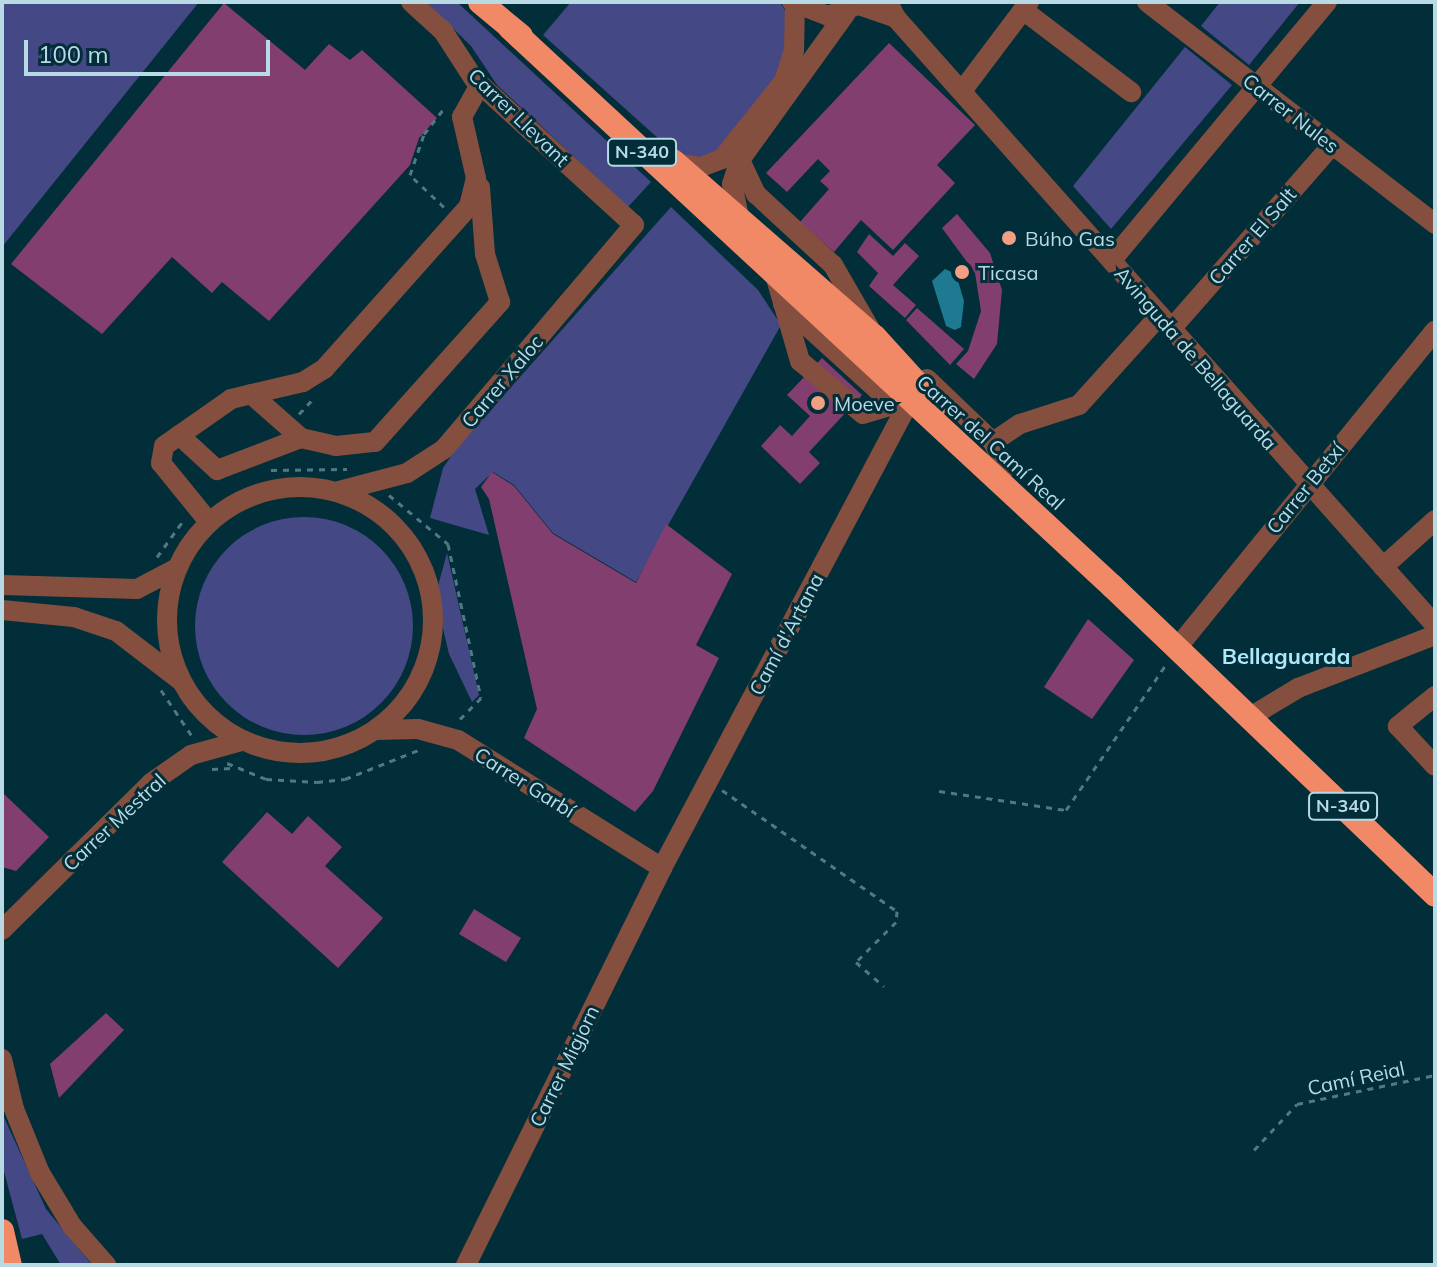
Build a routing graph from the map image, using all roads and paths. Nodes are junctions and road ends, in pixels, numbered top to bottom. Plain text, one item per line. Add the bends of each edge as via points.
1 (411, 2) edge
2 (480, 2) edge
3 (1147, 2) edge
4 (1327, 2) edge
5 (793, 4) edge
6 (1026, 6) edge
7 (858, 7) edge
8 (892, 10) edge
9 (510, 28) junction
10 (480, 85) junction
11 (1257, 86) junction
12 (962, 91) junction
13 (1131, 92) dead end
14 (1332, 145) junction
15 (740, 160) junction
16 (675, 163) junction
17 (475, 172) junction
18 (738, 212) junction
19 (1435, 224) edge
20 (634, 225) joint
21 (1112, 260) junction
22 (775, 275) junction
23 (783, 304) junction
24 (1166, 321) junction
25 (1435, 330) edge
26 (875, 337) junction
27 (901, 367) junction
28 (251, 394) junction
29 (902, 403) junction
30 (179, 435) junction
31 (301, 438) junction
32 (993, 442) junction
33 (1005, 468) junction
34 (262, 472) dead end
35 (370, 483) junction
36 (1306, 486) junction
37 (339, 491) junction
38 (203, 514) junction
39 (1435, 520) edge
40 (151, 563) dead end
41 (1383, 567) junction
42 (177, 568) junction
43 (2, 585) edge
44 (1112, 586) junction
45 (2, 610) edge
46 (1435, 625) edge
47 (1435, 635) edge
48 (1177, 648) junction
49 (180, 680) junction
50 (159, 685) dead end
51 (1435, 696) edge
52 (1250, 717) junction
53 (376, 730) junction
54 (445, 737) junction
55 (242, 741) junction
56 (209, 750) junction
57 (1435, 766) edge
58 (708, 780) junction
59 (939, 791) dead end
60 (662, 868) junction
61 (1435, 895) edge
62 (2, 930) edge
63 (884, 986) dead end
64 (2, 1059) edge
65 (1435, 1075) edge
66 (1254, 1150) dead end
67 (2, 1231) edge
68 (10, 1265) edge
69 (106, 1265) edge
70 (466, 1265) edge

1 - 10 street, Carrer Llevant via 443,31
2 - 9 highway, N-340
3 - 11 street, Carrer Nules
4 - 11 street
5 - 7 street, Avinguda de Bellaguarda via 828,16
5 - 16 street via 794,51 784,81 722,159 701,167
6 - 12 street
6 - 13 street
7 - 8 street, Avinguda de Bellaguarda
7 - 15 street
8 - 12 street, Avinguda de Bellaguarda
9 - 16 highway via 580,76
9 - 22 highway, Carrer del Camí Real / N-340
10 - 17 street via 462,117
10 - 20 street, Carrer Llevant
11 - 14 street, Carrer Nules
11 - 21 street
12 - 21 street, Avinguda de Bellaguarda
14 - 19 street, Carrer Nules
14 - 24 street, Carrer El Salt
15 - 18 street via 732,184
15 - 26 street via 756,194 833,265
16 - 18 highway
17 - 28 street via 469,206 324,369 303,382
17 - 31 street via 485,254 500,302 375,442 336,446
18 - 26 highway
20 - 35 street, Carrer Xaloc via 444,449 407,473
21 - 24 street, Avinguda de Bellaguarda
22 - 23 street
22 - 29 highway, Carrer del Camí Real / N-340
23 - 29 street
23 - 29 street via 800,361 863,414
24 - 32 street, Carrer El Salt via 1079,405 1020,424
24 - 36 street, Avinguda de Bellaguarda
25 - 36 street, Carrer Betxí
26 - 27 highway
27 - 32 street via 923,376
27 - 33 highway
28 - 30 street via 231,399
28 - 31 street
29 - 44 highway, Carrer del Camí Real / N-340
29 - 58 street, Camí d'Artana
30 - 31 street via 217,470
30 - 38 street via 164,446 161,463
32 - 33 street
33 - 44 highway via 1087,548
34 - 35 path via 349,469
35 - 37 street, Carrer Xaloc
35 - 54 path via 448,544 481,698
36 - 41 street, Avinguda de Bellaguarda
36 - 48 street, Carrer Betxí
37 - 38 street via 293,486
37 - 53 street via 377,510 408,540 427,578 434,620 427,662 407,700
38 - 40 path
38 - 42 street
39 - 41 street
41 - 46 street, Avinguda de Bellaguarda
42 - 43 street via 137,589
42 - 49 street via 167,605 169,643
44 - 48 highway, Carrer del Camí Real / N-340
45 - 49 street via 74,617 116,631
47 - 52 street via 1298,688
48 - 52 highway, Carrer del Camí Real / N-340
48 - 59 path via 1066,810
49 - 55 street via 206,716
50 - 56 path via 178,721
51 - 57 street via 1398,726
52 - 61 highway, Carrer del Camí Real / N-340
53 - 54 street, Carrer Garbí via 418,729
53 - 55 street via 311,754
54 - 56 path via 345,779 317,782 266,779
54 - 60 street, Carrer Garbí
55 - 56 street, Carrer Mestral
56 - 62 street, Carrer Mestral via 151,783
58 - 60 street, Camí d'Artana
58 - 63 path via 897,911 896,922 856,962
60 - 70 street, Carrer Migjorn
64 - 69 street via 40,1173 72,1226
65 - 66 path, Camí Reial via 1297,1104
67 - 68 highway

